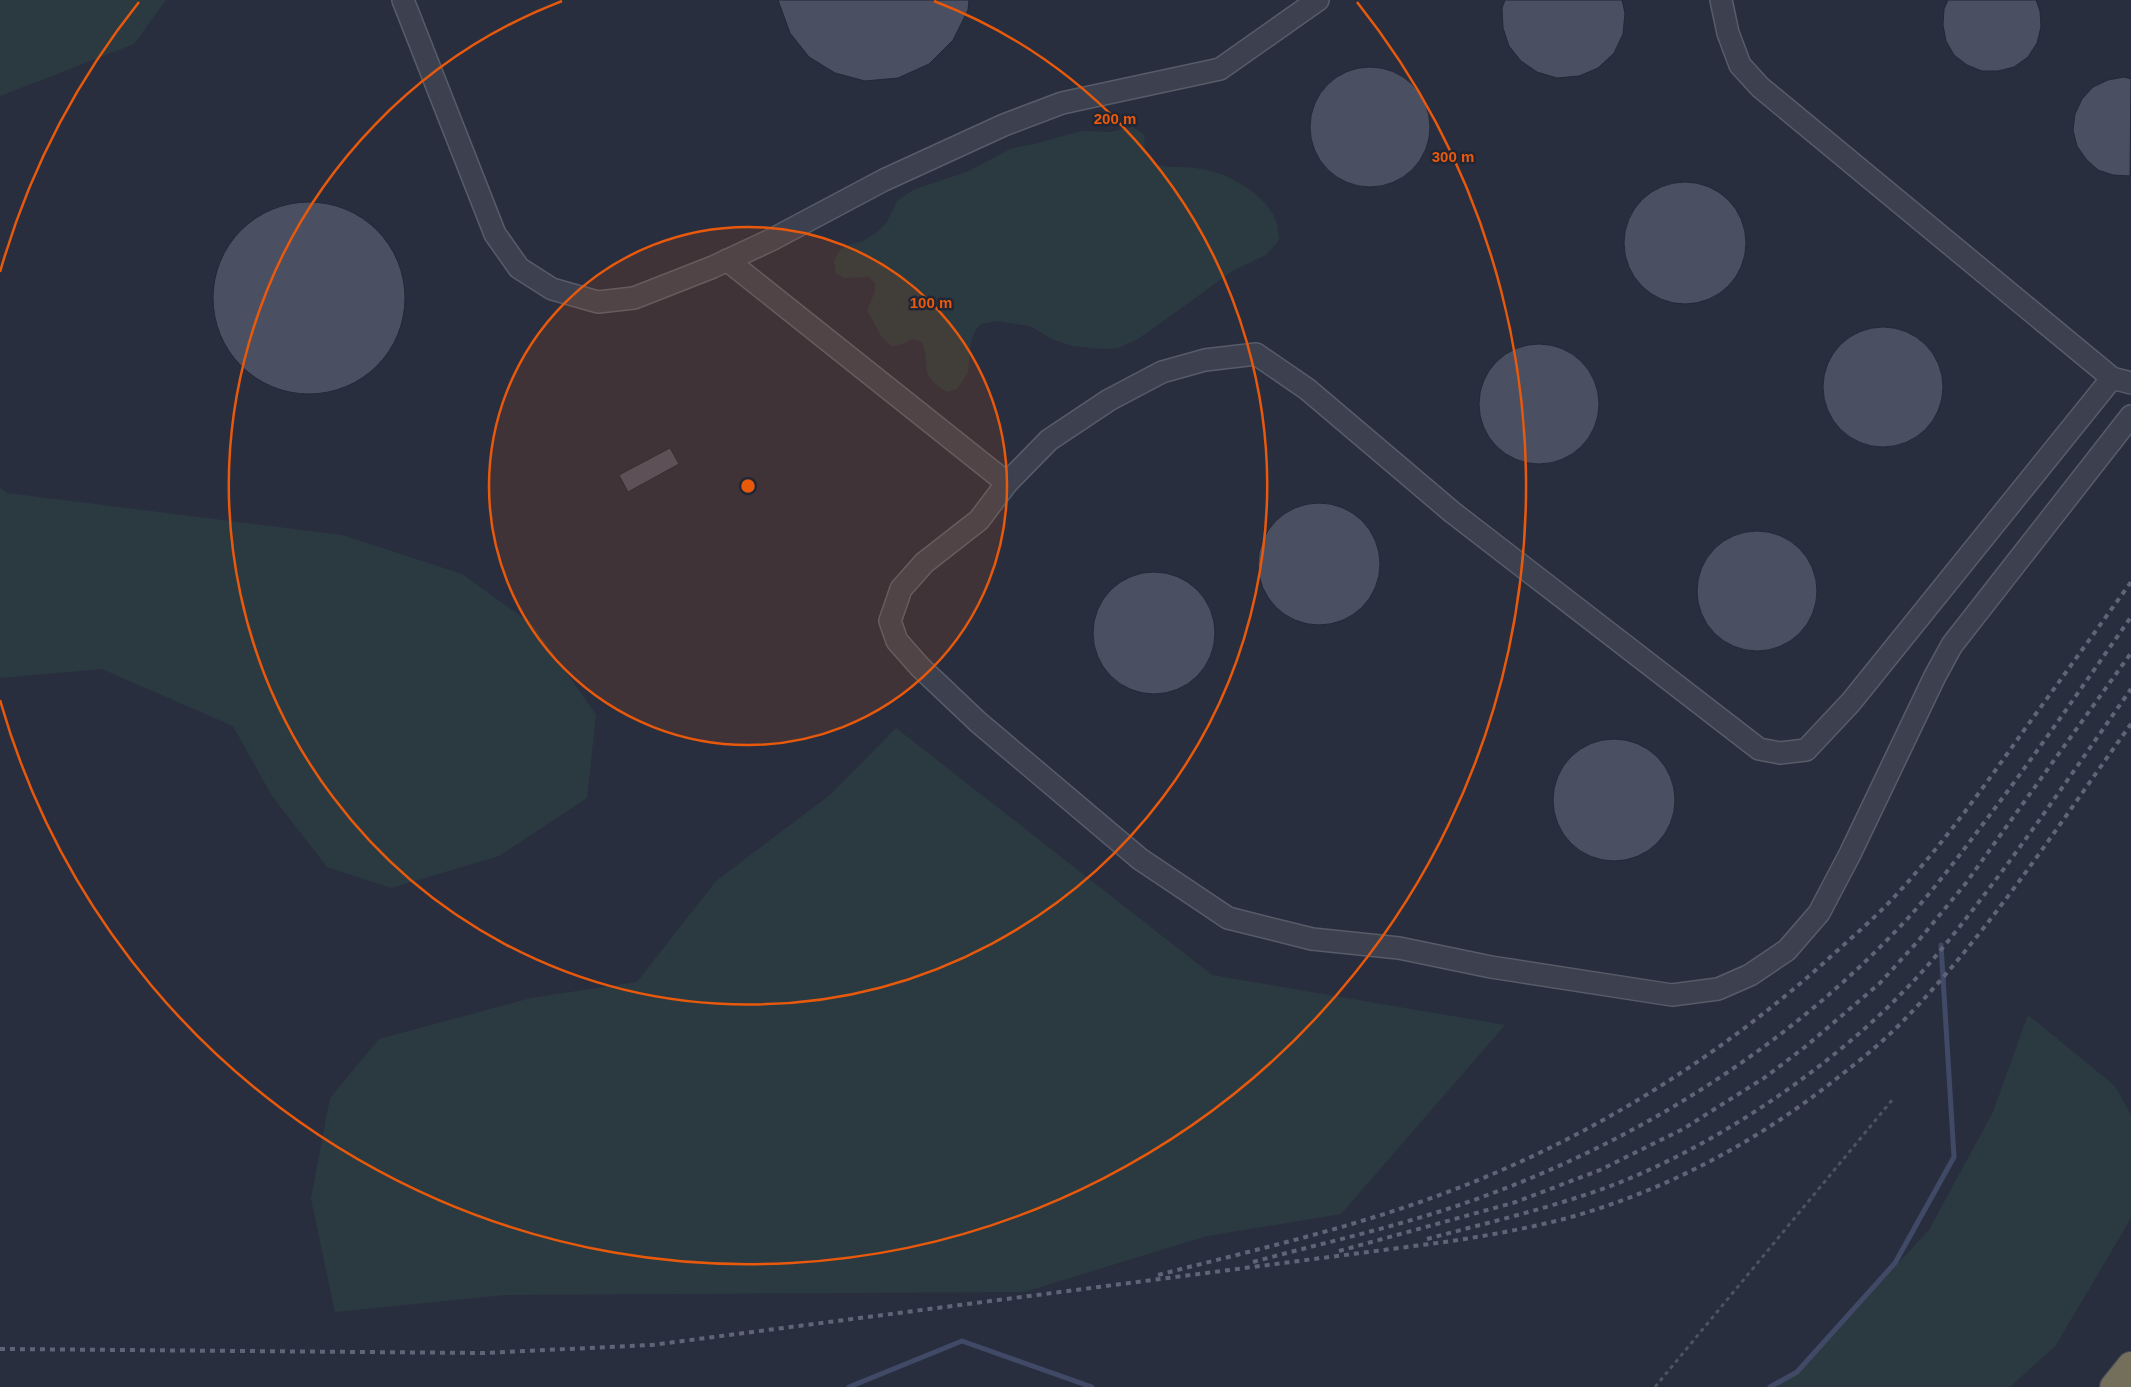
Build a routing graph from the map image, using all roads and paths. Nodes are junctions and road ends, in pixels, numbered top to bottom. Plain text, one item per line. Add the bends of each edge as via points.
1 (403, 0) edge
2 (1318, 0) edge
3 (1721, 0) edge
4 (727, 260) junction
5 (2122, 380) edge
6 (2131, 416) edge
7 (1007, 483) junction
8 (1893, 1099) dead end
9 (2131, 1366) edge
10 (1655, 1387) edge
11 (2114, 1387) edge

1 - 4 lane via 495,234 519,268 552,289 598,302 634,298
2 - 4 lane via 1220,69 1062,102 884,180
3 - 5 lane via 1728,33 1740,65 1760,88
4 - 7 lane
5 - 7 lane via 1851,702 1806,750 1780,753 1759,748 1452,512 1307,389 1256,354 1205,360 1162,372 1109,400 1049,440
6 - 7 lane via 1952,645 1819,913 1787,950 1750,975 1718,989 1672,996 1491,967 1399,948 1312,939 1228,918 1140,859 978,722 897,641 890,621 901,589 924,563 979,520
8 - 10 path
9 - 11 highway

